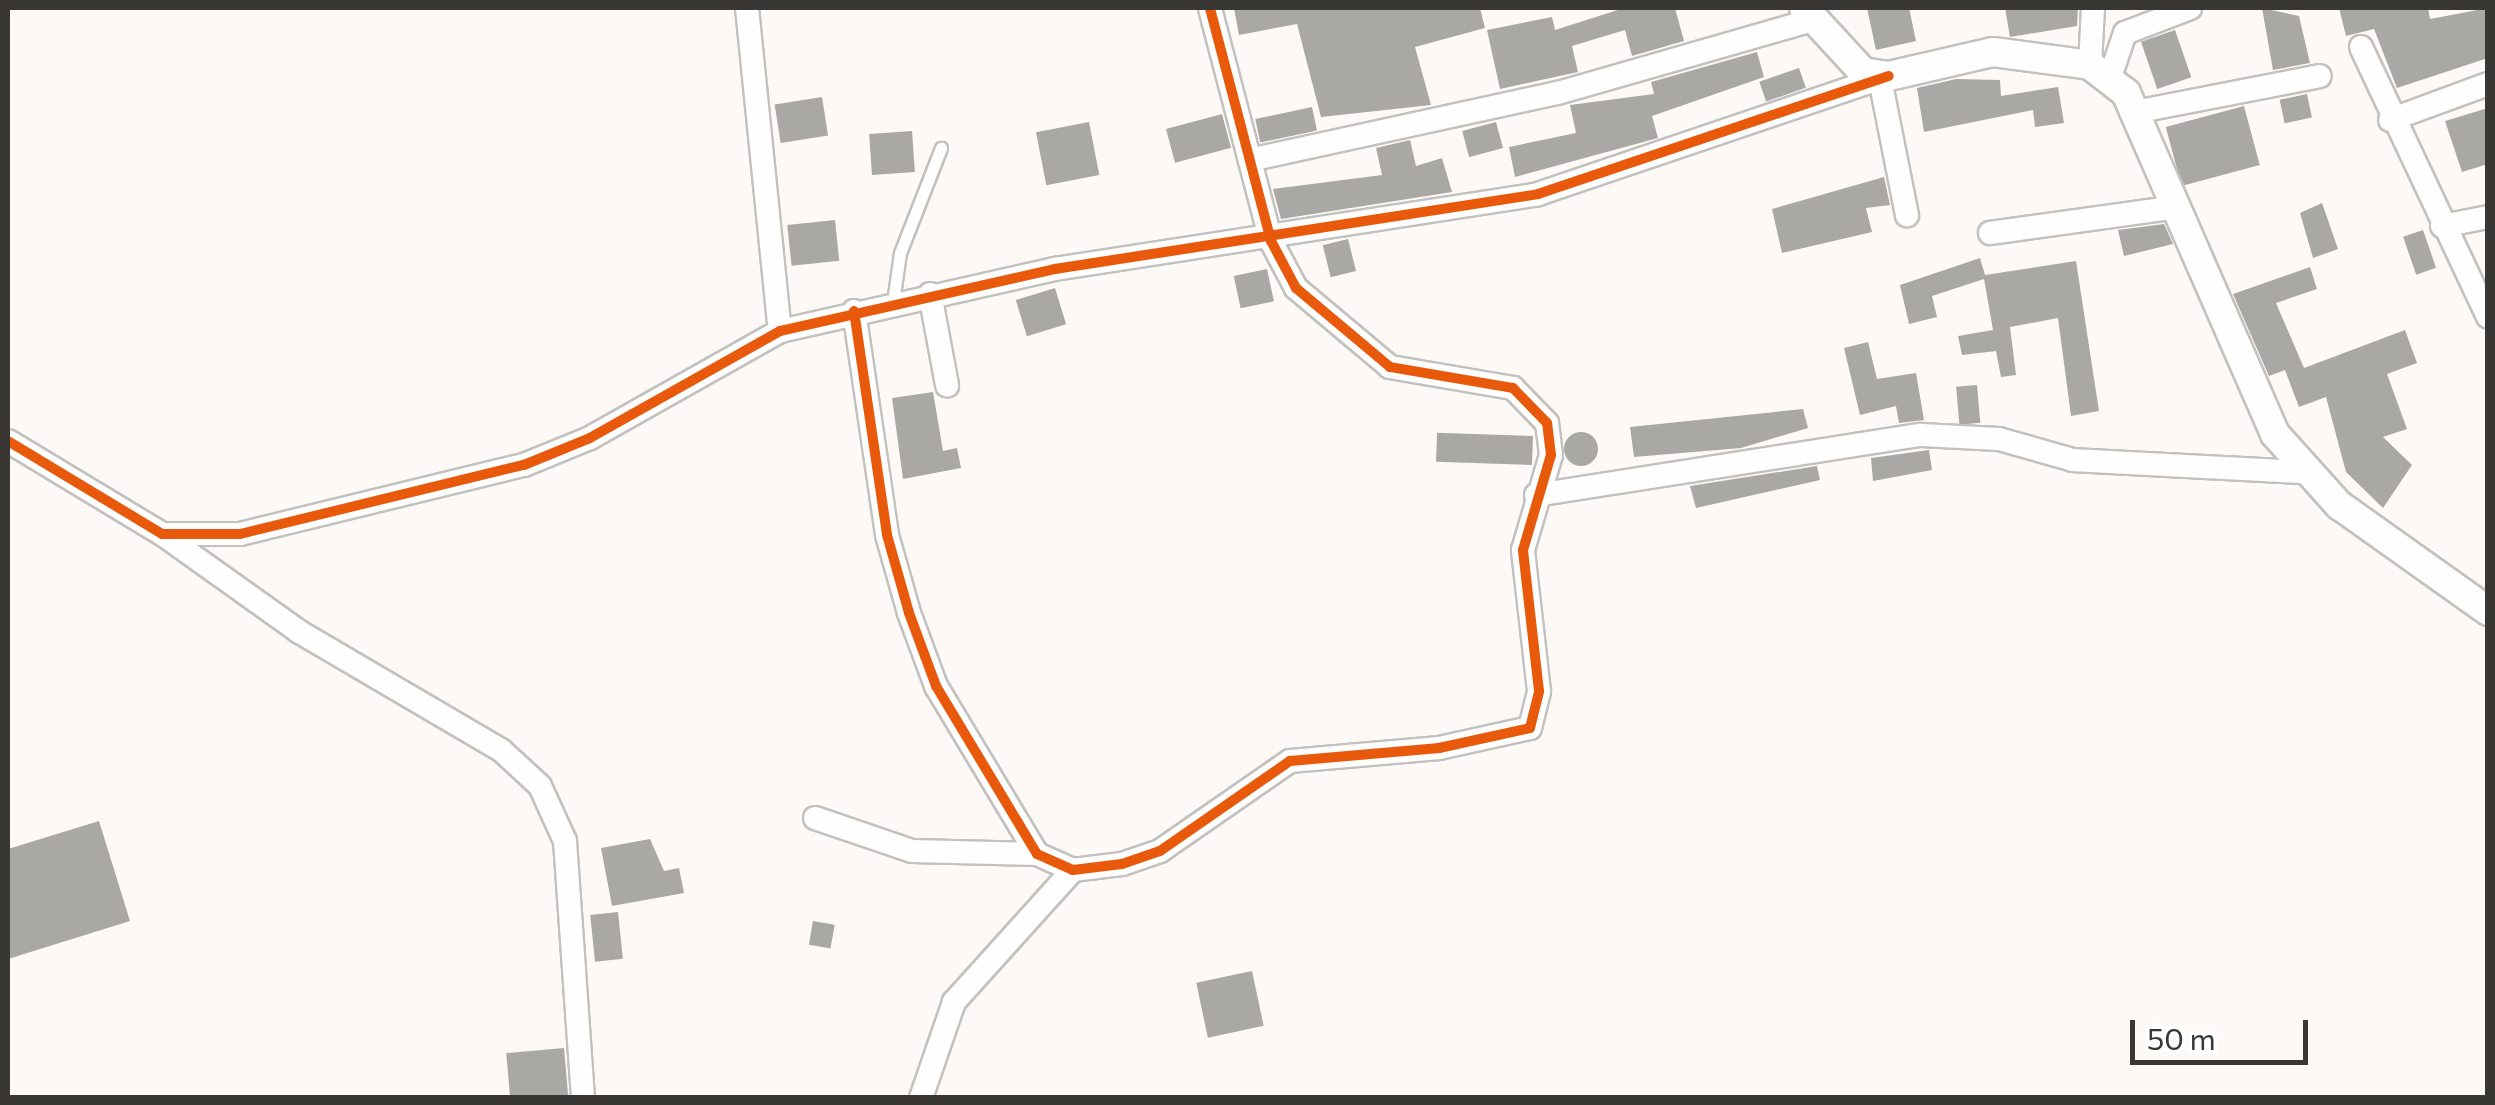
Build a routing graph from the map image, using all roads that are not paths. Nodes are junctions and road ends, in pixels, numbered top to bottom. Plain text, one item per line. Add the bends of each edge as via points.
1 (747, 8) edge
2 (1210, 8) edge
3 (2093, 8) edge
4 (2190, 8) edge
5 (1808, 14) edge
6 (2361, 47) dead end
7 (2100, 72) junction
8 (2320, 76) dead end
9 (1884, 77) junction
10 (2488, 84) edge
11 (2140, 111) junction
12 (2390, 120) junction
13 (941, 148) dead end
14 (1250, 160) junction
15 (2176, 206) junction
16 (1907, 215) dead end
17 (2488, 218) edge
18 (2442, 226) junction
19 (1990, 233) dead end
20 (1270, 241) junction
21 (930, 294) junction
22 (892, 302) junction
23 (854, 311) junction
24 (2488, 317) edge
25 (780, 331) junction
26 (947, 385) dead end
27 (8, 441) edge
28 (2304, 472) junction
29 (1536, 494) junction
30 (162, 534) junction
31 (2488, 611) edge
32 (815, 818) dead end
33 (1037, 854) junction
34 (1073, 870) junction
35 (583, 1098) edge
36 (921, 1098) edge

1 - 25 street
2 - 14 street
3 - 7 street
4 - 7 street via 2125,33
5 - 9 street via 1844,59
5 - 14 street via 1558,93
6 - 12 street
7 - 9 street via 1993,52
7 - 11 street
8 - 11 street
9 - 16 street
9 - 20 street via 1614,175
10 - 12 street
11 - 15 street
12 - 18 street
13 - 22 lane via 900,254
14 - 20 street
15 - 19 street
15 - 28 street via 2244,378
17 - 18 street
18 - 24 street
20 - 21 street
20 - 29 street via 1296,288 1390,367 1513,388 1536,402 1551,455
21 - 22 street
21 - 26 street
22 - 23 street
23 - 25 street
23 - 33 street via 888,535 909,613 936,686
25 - 30 street via 590,438 524,465 240,534
27 - 30 street
28 - 29 street via 2074,460 1999,439 1922,435
28 - 31 street
29 - 34 street via 1523,550 1539,691 1530,728 1454,746 1290,760 1160,851
30 - 35 street via 298,631 501,750 540,786 564,841
32 - 33 street via 912,851
33 - 34 street
34 - 36 street via 954,1002

